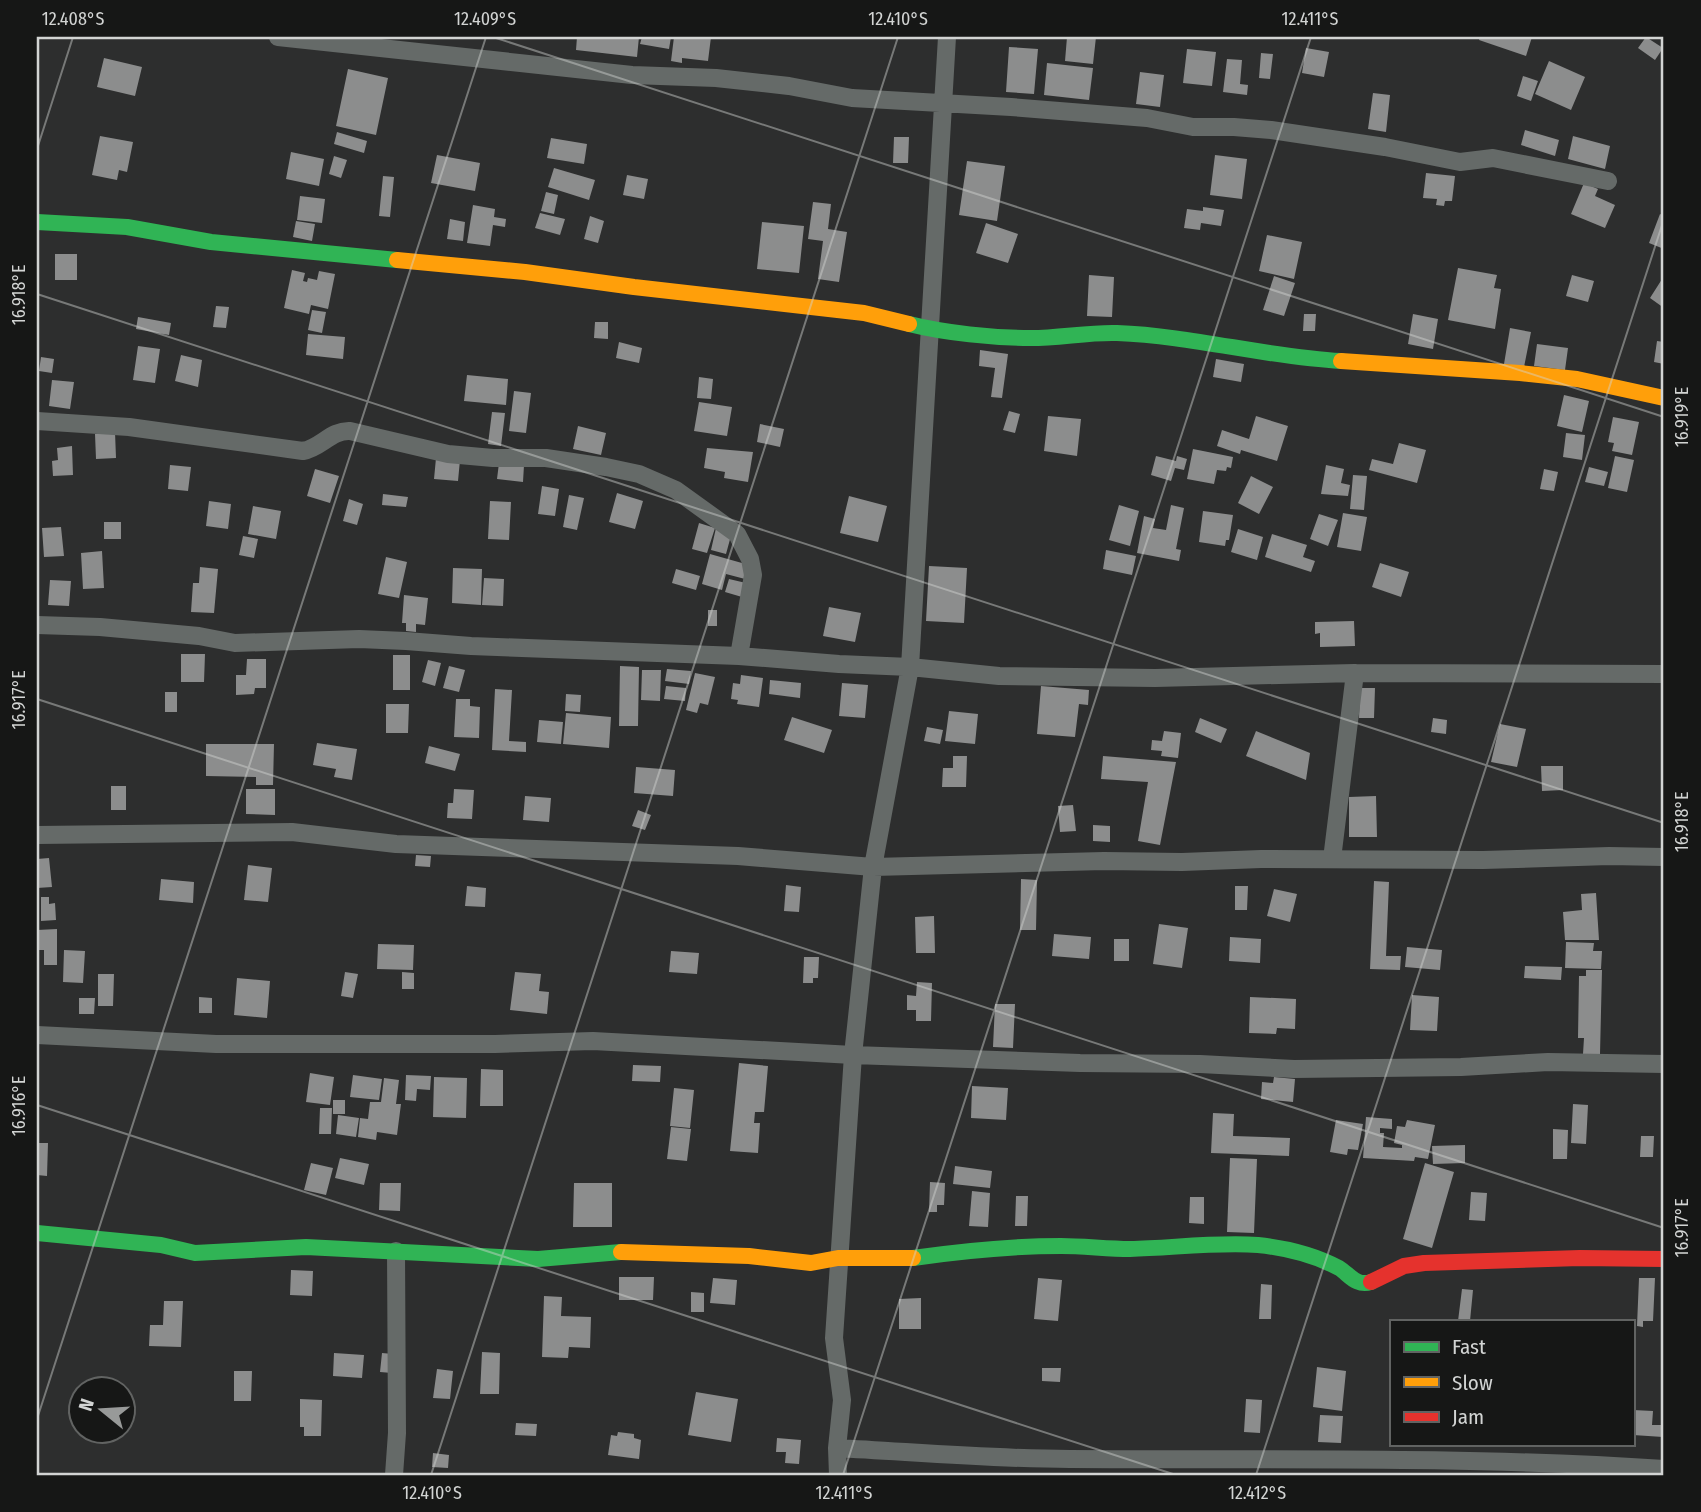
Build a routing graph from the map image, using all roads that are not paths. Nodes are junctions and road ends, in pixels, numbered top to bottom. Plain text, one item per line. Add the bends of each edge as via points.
1 (278, 37) edge
2 (947, 37) edge
3 (943, 104) junction
4 (1608, 181) dead end
5 (37, 222) edge
6 (929, 329) junction
7 (1664, 398) edge
8 (37, 421) edge
9 (37, 625) edge
10 (739, 656) junction
11 (910, 667) junction
12 (1355, 673) junction
13 (1664, 674) edge
14 (37, 835) edge
15 (1664, 857) edge
16 (1332, 859) junction
17 (873, 867) junction
18 (37, 1035) edge
19 (853, 1055) junction
20 (1664, 1064) edge
21 (37, 1233) edge
22 (396, 1251) junction
23 (838, 1258) junction
24 (1664, 1259) edge
25 (837, 1448) junction
26 (1664, 1469) edge
27 (394, 1475) edge
28 (838, 1475) edge

1 - 3 street
2 - 3 street
3 - 4 street via 1270,131 1460,162 1493,158
3 - 6 street
5 - 6 street via 127,227 211,242 744,298 864,313
6 - 7 street via 1031,338 1116,333 1198,340 1303,359 1577,379
6 - 11 street
8 - 10 street via 129,427 303,451 335,433 350,431 448,454 546,458 639,474 676,490 737,534 744,545 753,575
9 - 10 street via 100,627 235,643 359,639
10 - 11 street
11 - 12 street via 999,676
11 - 17 street
12 - 13 street
12 - 16 street
14 - 17 street via 292,832 407,845 738,856
15 - 16 street
16 - 17 street
17 - 19 street
18 - 19 street via 216,1044 593,1041
19 - 20 street via 1294,1069 1548,1062
19 - 23 street
21 - 22 street via 161,1245 195,1253 306,1247
22 - 23 street via 538,1259 631,1251 811,1263
22 - 27 street
23 - 24 street via 906,1259 984,1248 1129,1250 1255,1245 1316,1257 1365,1284 1404,1266 1424,1263
23 - 25 street via 834,1338 842,1400
25 - 26 street via 1043,1458 1376,1459
25 - 28 street

